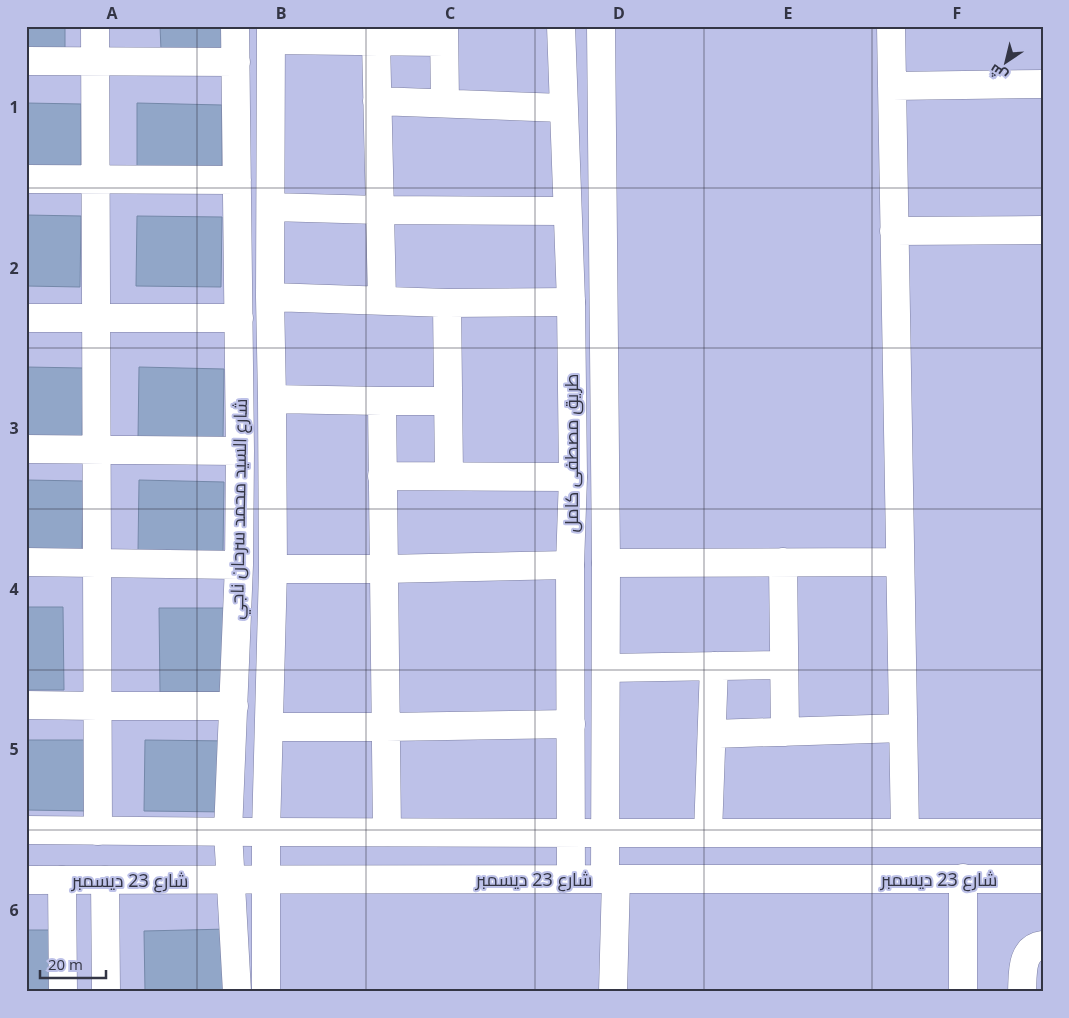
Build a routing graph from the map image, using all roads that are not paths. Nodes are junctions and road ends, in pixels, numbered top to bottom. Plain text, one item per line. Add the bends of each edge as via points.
1 (95, 26) edge
2 (235, 26) edge
3 (561, 26) edge
4 (601, 26) edge
5 (890, 26) edge
6 (271, 33) edge
7 (444, 34) edge
8 (376, 41) junction
9 (26, 61) edge
10 (95, 61) junction
11 (236, 62) junction
12 (1043, 84) edge
13 (892, 86) junction
14 (377, 101) junction
15 (445, 103) junction
16 (564, 108) junction
17 (26, 179) edge
18 (95, 179) junction
19 (237, 180) junction
20 (271, 207) junction
21 (379, 210) junction
22 (567, 212) junction
23 (1043, 230) edge
24 (894, 231) junction
25 (270, 298) junction
26 (382, 300) junction
27 (570, 302) junction
28 (447, 303) junction
29 (26, 318) edge
30 (96, 318) junction
31 (239, 318) junction
32 (272, 399) junction
33 (382, 401) junction
34 (448, 401) junction
35 (26, 449) edge
36 (96, 450) junction
37 (240, 451) junction
38 (382, 476) junction
39 (449, 476) junction
40 (573, 477) junction
41 (26, 562) edge
42 (783, 562) junction
43 (900, 562) junction
44 (97, 563) junction
45 (606, 563) junction
46 (239, 565) junction
47 (570, 565) junction
48 (273, 569) junction
49 (384, 569) junction
50 (784, 665) junction
51 (714, 666) junction
52 (606, 668) junction
53 (26, 705) edge
54 (98, 706) junction
55 (234, 706) junction
56 (571, 724) junction
57 (269, 727) junction
58 (386, 727) junction
59 (903, 728) junction
60 (785, 732) junction
61 (712, 734) junction
62 (26, 830) edge
63 (98, 831) junction
64 (228, 832) junction
65 (266, 832) junction
66 (387, 832) junction
67 (571, 832) junction
68 (605, 833) junction
69 (708, 833) junction
70 (905, 833) junction
71 (1043, 833) edge
72 (963, 878) junction
73 (266, 879) junction
74 (571, 879) junction
75 (611, 879) junction
76 (1043, 879) edge
77 (26, 880) edge
78 (62, 880) junction
79 (105, 880) junction
80 (231, 880) junction
81 (1043, 945) edge
82 (63, 992) edge
83 (106, 992) edge
84 (237, 992) edge
85 (266, 992) edge
86 (613, 992) edge
87 (963, 992) edge
88 (1022, 992) edge

1 - 10 street
2 - 11 street, شارع السيد محمد سرحان ناجي
3 - 16 street, طريق مصطفى كامل
4 - 45 street, طريق مصطفى كامل
5 - 13 street
6 - 8 street
6 - 20 street, شارع السيد محمد سرحان ناجي
7 - 8 street
7 - 15 street
8 - 14 street
9 - 10 street
10 - 11 street
10 - 18 street
11 - 19 street, شارع السيد محمد سرحان ناجي
12 - 13 street
13 - 24 street
14 - 15 street
14 - 21 street
15 - 16 street
16 - 22 street, طريق مصطفى كامل
17 - 18 street
18 - 19 street
18 - 30 street
19 - 31 street, شارع السيد محمد سرحان ناجي
20 - 21 street
20 - 25 street, شارع السيد محمد سرحان ناجي
21 - 22 street
21 - 26 street
22 - 27 street, طريق مصطفى كامل
23 - 24 street
24 - 43 street
25 - 26 street
25 - 32 street, شارع السيد محمد سرحان ناجي
26 - 28 street
27 - 28 street
27 - 40 street, طريق مصطفى كامل
28 - 34 street
29 - 30 street
30 - 31 street
30 - 36 street
31 - 37 street, شارع السيد محمد سرحان ناجي
32 - 33 street
32 - 48 street, شارع السيد محمد سرحان ناجي
33 - 34 street
33 - 38 street
34 - 39 street
35 - 36 street
36 - 37 street
36 - 44 street
37 - 46 street, شارع السيد محمد سرحان ناجي
38 - 39 street
38 - 49 street
39 - 40 street
40 - 47 street, طريق مصطفى كامل
41 - 44 street
42 - 43 street
42 - 45 street
42 - 50 street
43 - 59 street
44 - 46 street
44 - 54 street
45 - 52 street, طريق مصطفى كامل
46 - 55 street, شارع السيد محمد سرحان ناجي
47 - 49 street
47 - 56 street, طريق مصطفى كامل
48 - 49 street
48 - 57 street, شارع السيد محمد سرحان ناجي
49 - 58 street
50 - 51 street
50 - 60 street
51 - 52 street
51 - 61 street
52 - 68 street, طريق مصطفى كامل
53 - 54 street
54 - 55 street
54 - 63 street
55 - 64 street, شارع السيد محمد سرحان ناجي
56 - 58 street
56 - 67 street, طريق مصطفى كامل
57 - 58 street
57 - 65 street, شارع السيد محمد سرحان ناجي
58 - 66 street
59 - 60 street
59 - 70 street
60 - 61 street
61 - 69 street
62 - 63 street
63 - 64 street
64 - 65 street
64 - 80 street, شارع السيد محمد سرحان ناجي
65 - 66 street
65 - 73 street, شارع السيد محمد سرحان ناجي
66 - 67 street
67 - 68 street
67 - 74 street, طريق مصطفى كامل
68 - 69 street
68 - 75 street, طريق مصطفى كامل
69 - 70 street
70 - 71 street
72 - 75 street, شارع 23 ديسمبر
72 - 76 street, شارع 23 ديسمبر
72 - 87 street
73 - 74 street, شارع 23 ديسمبر
73 - 80 street, شارع 23 ديسمبر
73 - 85 street, شارع السيد محمد سرحان ناجي
74 - 75 street, شارع 23 ديسمبر
75 - 86 street, طريق مصطفى كامل
77 - 78 street, شارع 23 ديسمبر
78 - 79 street, شارع 23 ديسمبر
78 - 82 street
79 - 80 street, شارع 23 ديسمبر
79 - 83 street
80 - 84 street, شارع السيد محمد سرحان ناجي
81 - 88 street via 1031,950 1024,960

